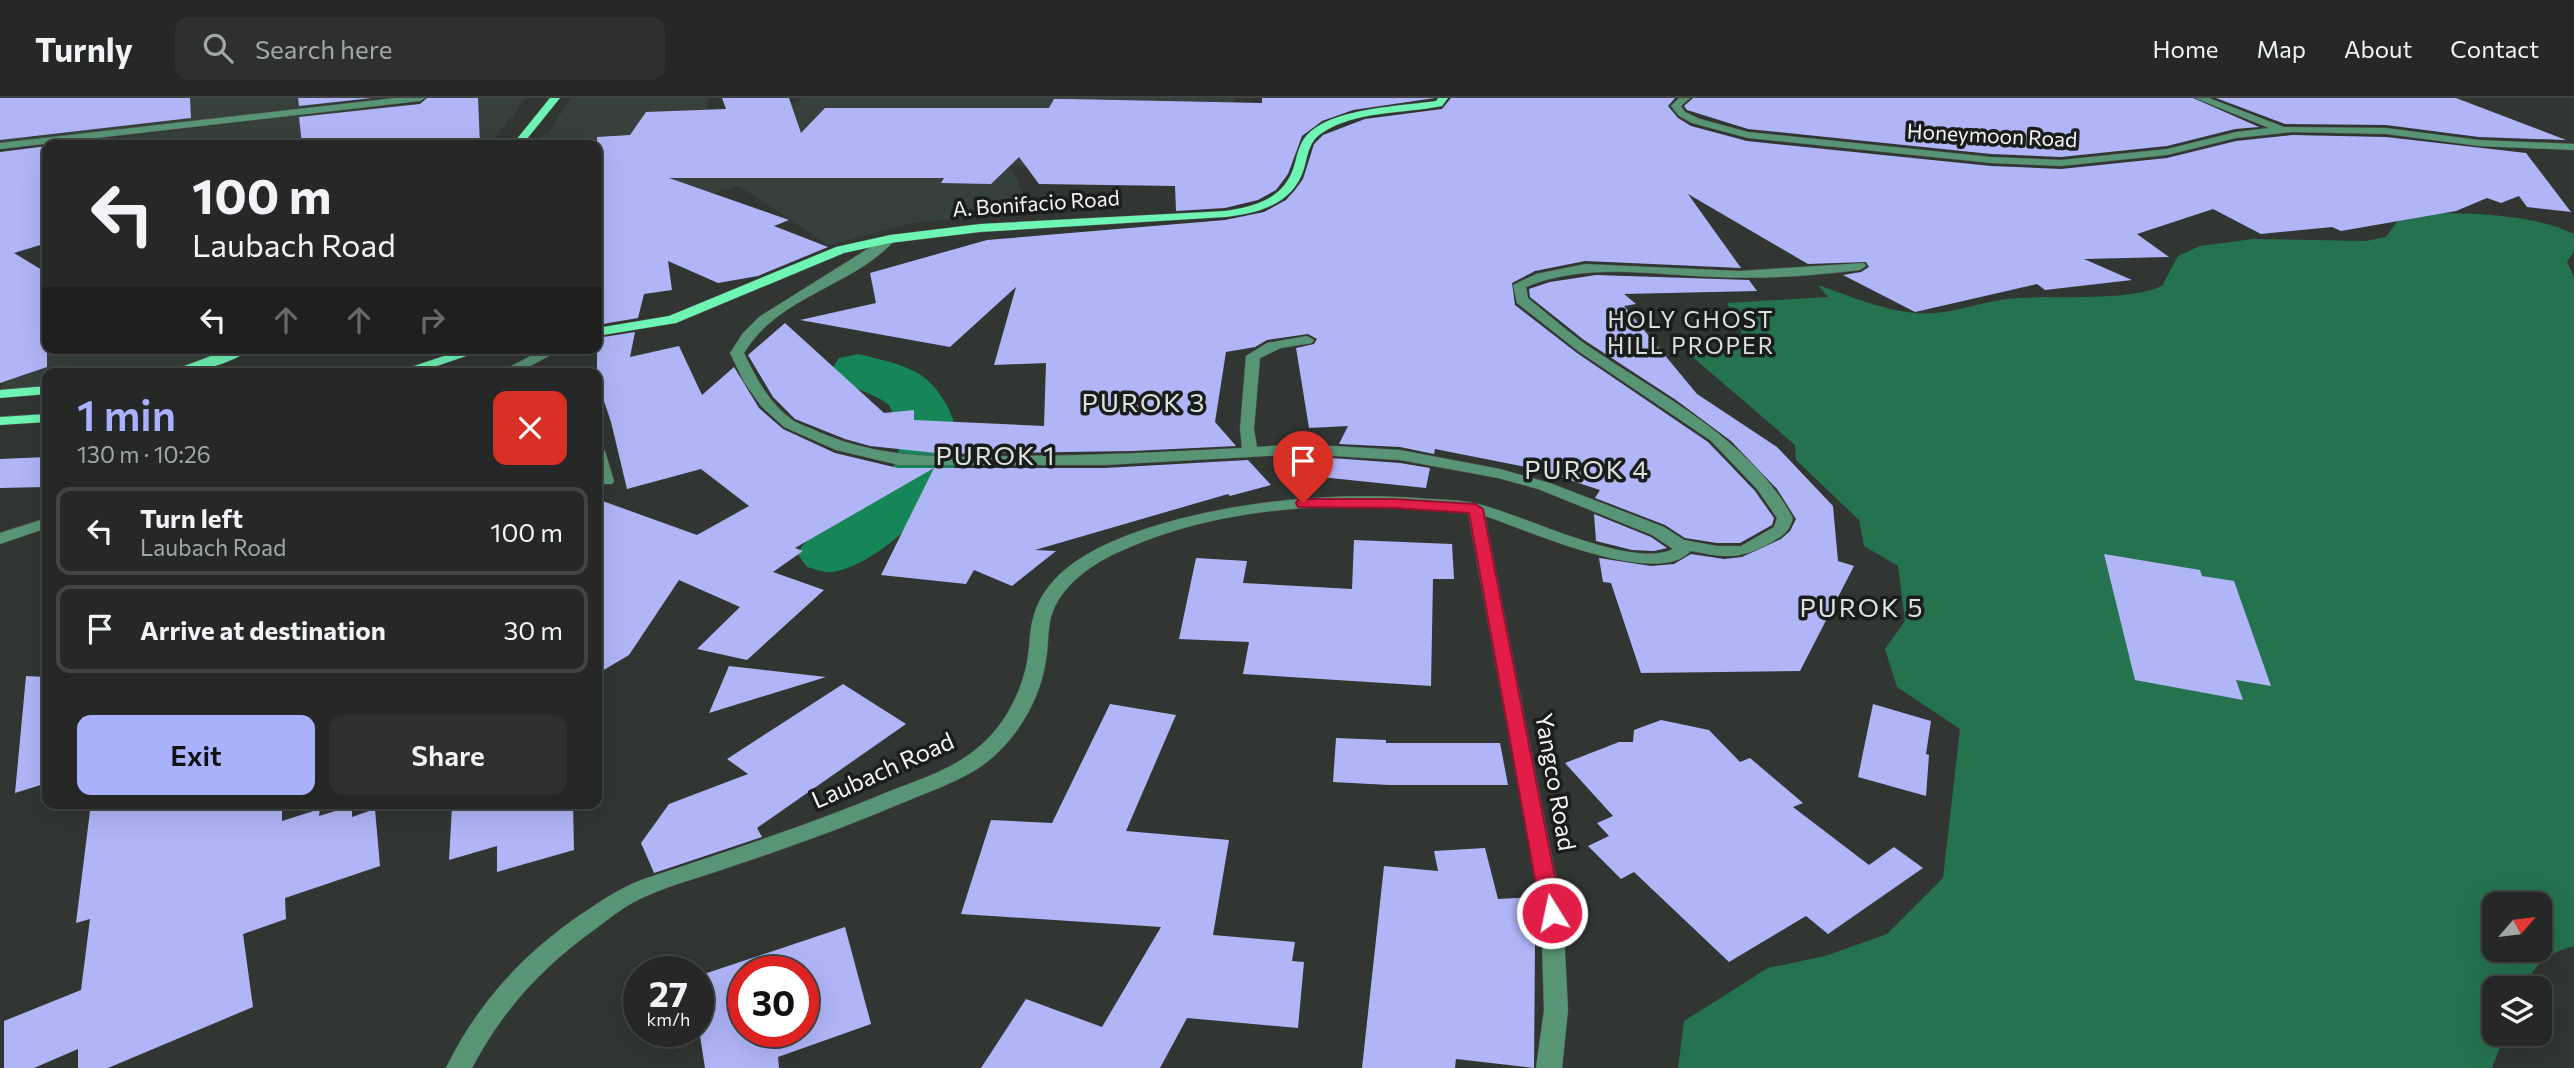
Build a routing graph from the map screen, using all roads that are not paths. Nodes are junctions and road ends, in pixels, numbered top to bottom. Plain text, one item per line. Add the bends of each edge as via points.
1 (420, 98) edge
2 (555, 98) edge
3 (1443, 98) edge
4 (1685, 98) edge
5 (2200, 98) edge
6 (2284, 130) junction
7 (52, 140) edge
8 (520, 140) edge
9 (42, 141) edge
10 (0, 146) edge
11 (2574, 147) edge
12 (890, 239) junction
13 (1860, 266) dead end
14 (602, 331) edge
15 (1307, 340) dead end
16 (228, 354) edge
17 (463, 354) edge
18 (545, 354) edge
19 (187, 368) edge
20 (417, 368) edge
21 (515, 368) edge
22 (42, 390) edge
23 (0, 394) edge
24 (42, 418) edge
25 (0, 421) edge
26 (1250, 451) junction
27 (602, 468) edge
28 (606, 481) dead end
29 (1475, 509) junction
30 (42, 525) edge
31 (0, 539) edge
32 (1679, 544) junction
33 (459, 1068) edge
34 (1549, 1068) edge

1 - 7 street
2 - 8 main road
3 - 12 main road, A. Bonifacio Road via 1439,104 1352,118 1319,129 1309,138 1300,167 1285,192 1251,211 980,228
4 - 6 street, Honeymoon Road via 1676,106 1682,114 1724,131 1991,160 2061,163 2112,159
5 - 6 street
6 - 11 street, Honeymoon Road via 2346,129
9 - 10 street
12 - 14 main road, A. Bonifacio Road via 841,250 671,320
12 - 26 street via 866,260 805,293 742,340 737,353 751,382 789,424 841,447 935,463
13 - 32 street via 1767,275 1618,266 1559,270 1519,285 1522,300 1583,348 1715,438 1776,501 1784,518 1780,530 1744,551
15 - 26 street via 1280,343 1253,355 1247,429
16 - 19 main road
17 - 20 main road
18 - 21 street
22 - 23 main road
24 - 25 main road
26 - 32 street via 1401,455 1500,474 1544,486 1658,531
27 - 28 street
29 - 32 street, Laubach Road via 1569,542 1634,557 1678,557 1682,551
29 - 33 street, Laubach Road via 1341,502 1278,505 1188,523 1136,538 1094,557 1061,580 1055,590 1044,610 1036,666 1025,698 1007,730 986,753 858,814 626,896 559,941 512,982
29 - 34 street, Yangco Road via 1552,913 1556,1010
30 - 31 street

